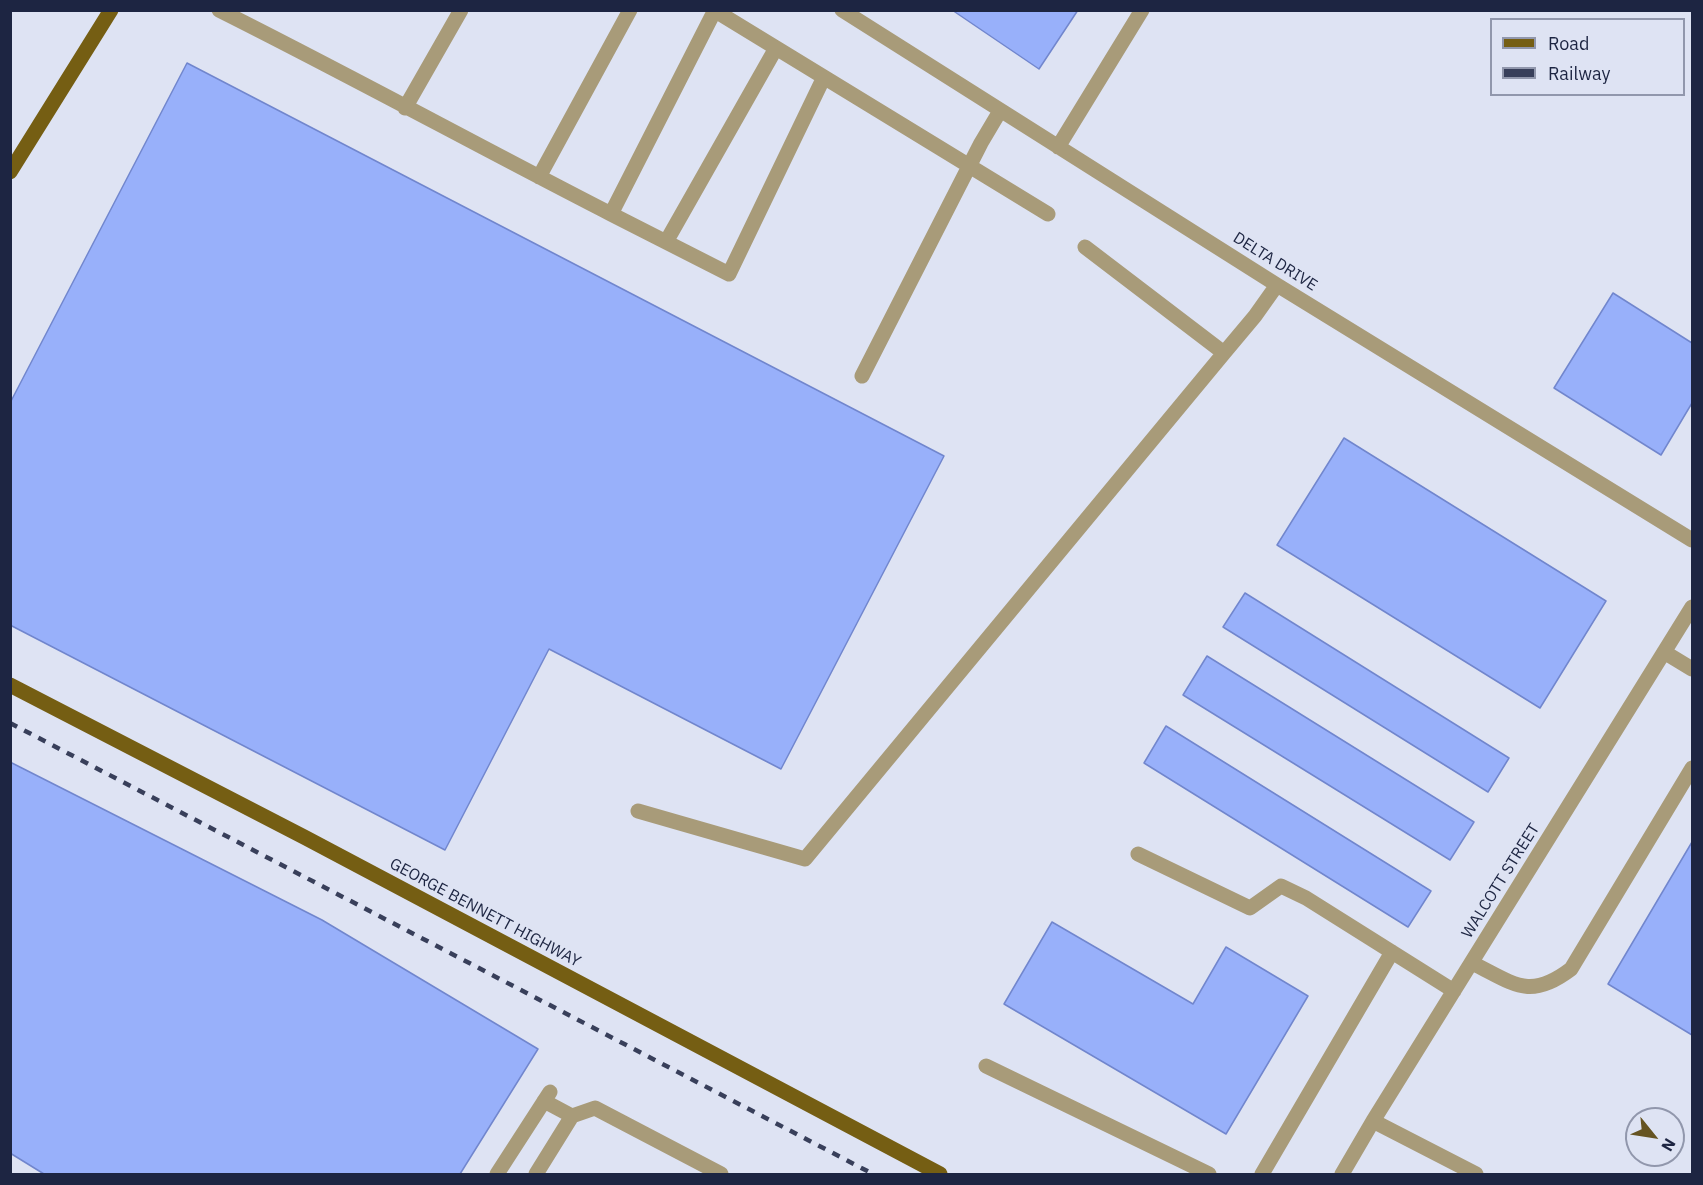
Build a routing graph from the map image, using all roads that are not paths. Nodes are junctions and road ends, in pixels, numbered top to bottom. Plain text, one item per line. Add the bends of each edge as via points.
1 (111, 10) edge
2 (219, 10) edge
3 (461, 10) edge
4 (630, 10) edge
5 (843, 10) edge
6 (1142, 10) edge
7 (715, 11) edge
8 (776, 48) junction
9 (824, 77) junction
10 (405, 108) junction
11 (1000, 111) junction
12 (1058, 147) junction
13 (970, 166) junction
14 (10, 172) edge
15 (539, 177) junction
16 (610, 214) junction
17 (1048, 214) dead end
18 (666, 242) junction
19 (1085, 247) dead end
20 (1277, 285) junction
21 (1224, 353) junction
22 (862, 376) dead end
23 (1692, 540) edge
24 (1692, 607) edge
25 (1664, 652) junction
26 (1692, 669) edge
27 (10, 685) edge
28 (1692, 768) edge
29 (638, 812) dead end
30 (1138, 854) dead end
31 (1392, 952) junction
32 (1472, 963) junction
33 (1454, 991) junction
34 (986, 1066) dead end
35 (572, 1116) junction
36 (1374, 1121) junction
37 (498, 1174) edge
38 (536, 1174) edge
39 (721, 1174) edge
40 (940, 1174) edge
41 (1209, 1174) edge
42 (1262, 1174) edge
43 (1342, 1174) edge
44 (1476, 1174) edge

1 - 14 main road
2 - 10 street
3 - 10 street
4 - 15 street
5 - 11 street, DELTA DRIVE
6 - 12 street
7 - 8 street
7 - 16 street
8 - 9 street
8 - 18 street
9 - 13 street
9 - 18 street via 729,274
10 - 15 street
11 - 12 street, DELTA DRIVE
11 - 13 street
12 - 20 street, DELTA DRIVE
13 - 17 street
13 - 22 street
15 - 16 street
16 - 18 street
19 - 21 street
20 - 21 street
20 - 23 street, DELTA DRIVE
21 - 29 street via 805,859
24 - 25 street, WALCOTT STREET
25 - 26 street
25 - 32 street, WALCOTT STREET
27 - 40 main road, GEORGE BENNETT HIGHWAY
28 - 32 street via 1571,969 1543,986 1520,987
30 - 31 street via 1251,908 1281,886
31 - 33 street
31 - 42 street
32 - 33 street, WALCOTT STREET
33 - 36 street, WALCOTT STREET
34 - 41 street
35 - 37 street via 547,1096
35 - 38 street
35 - 39 street via 595,1108
36 - 43 street, WALCOTT STREET
36 - 44 street

